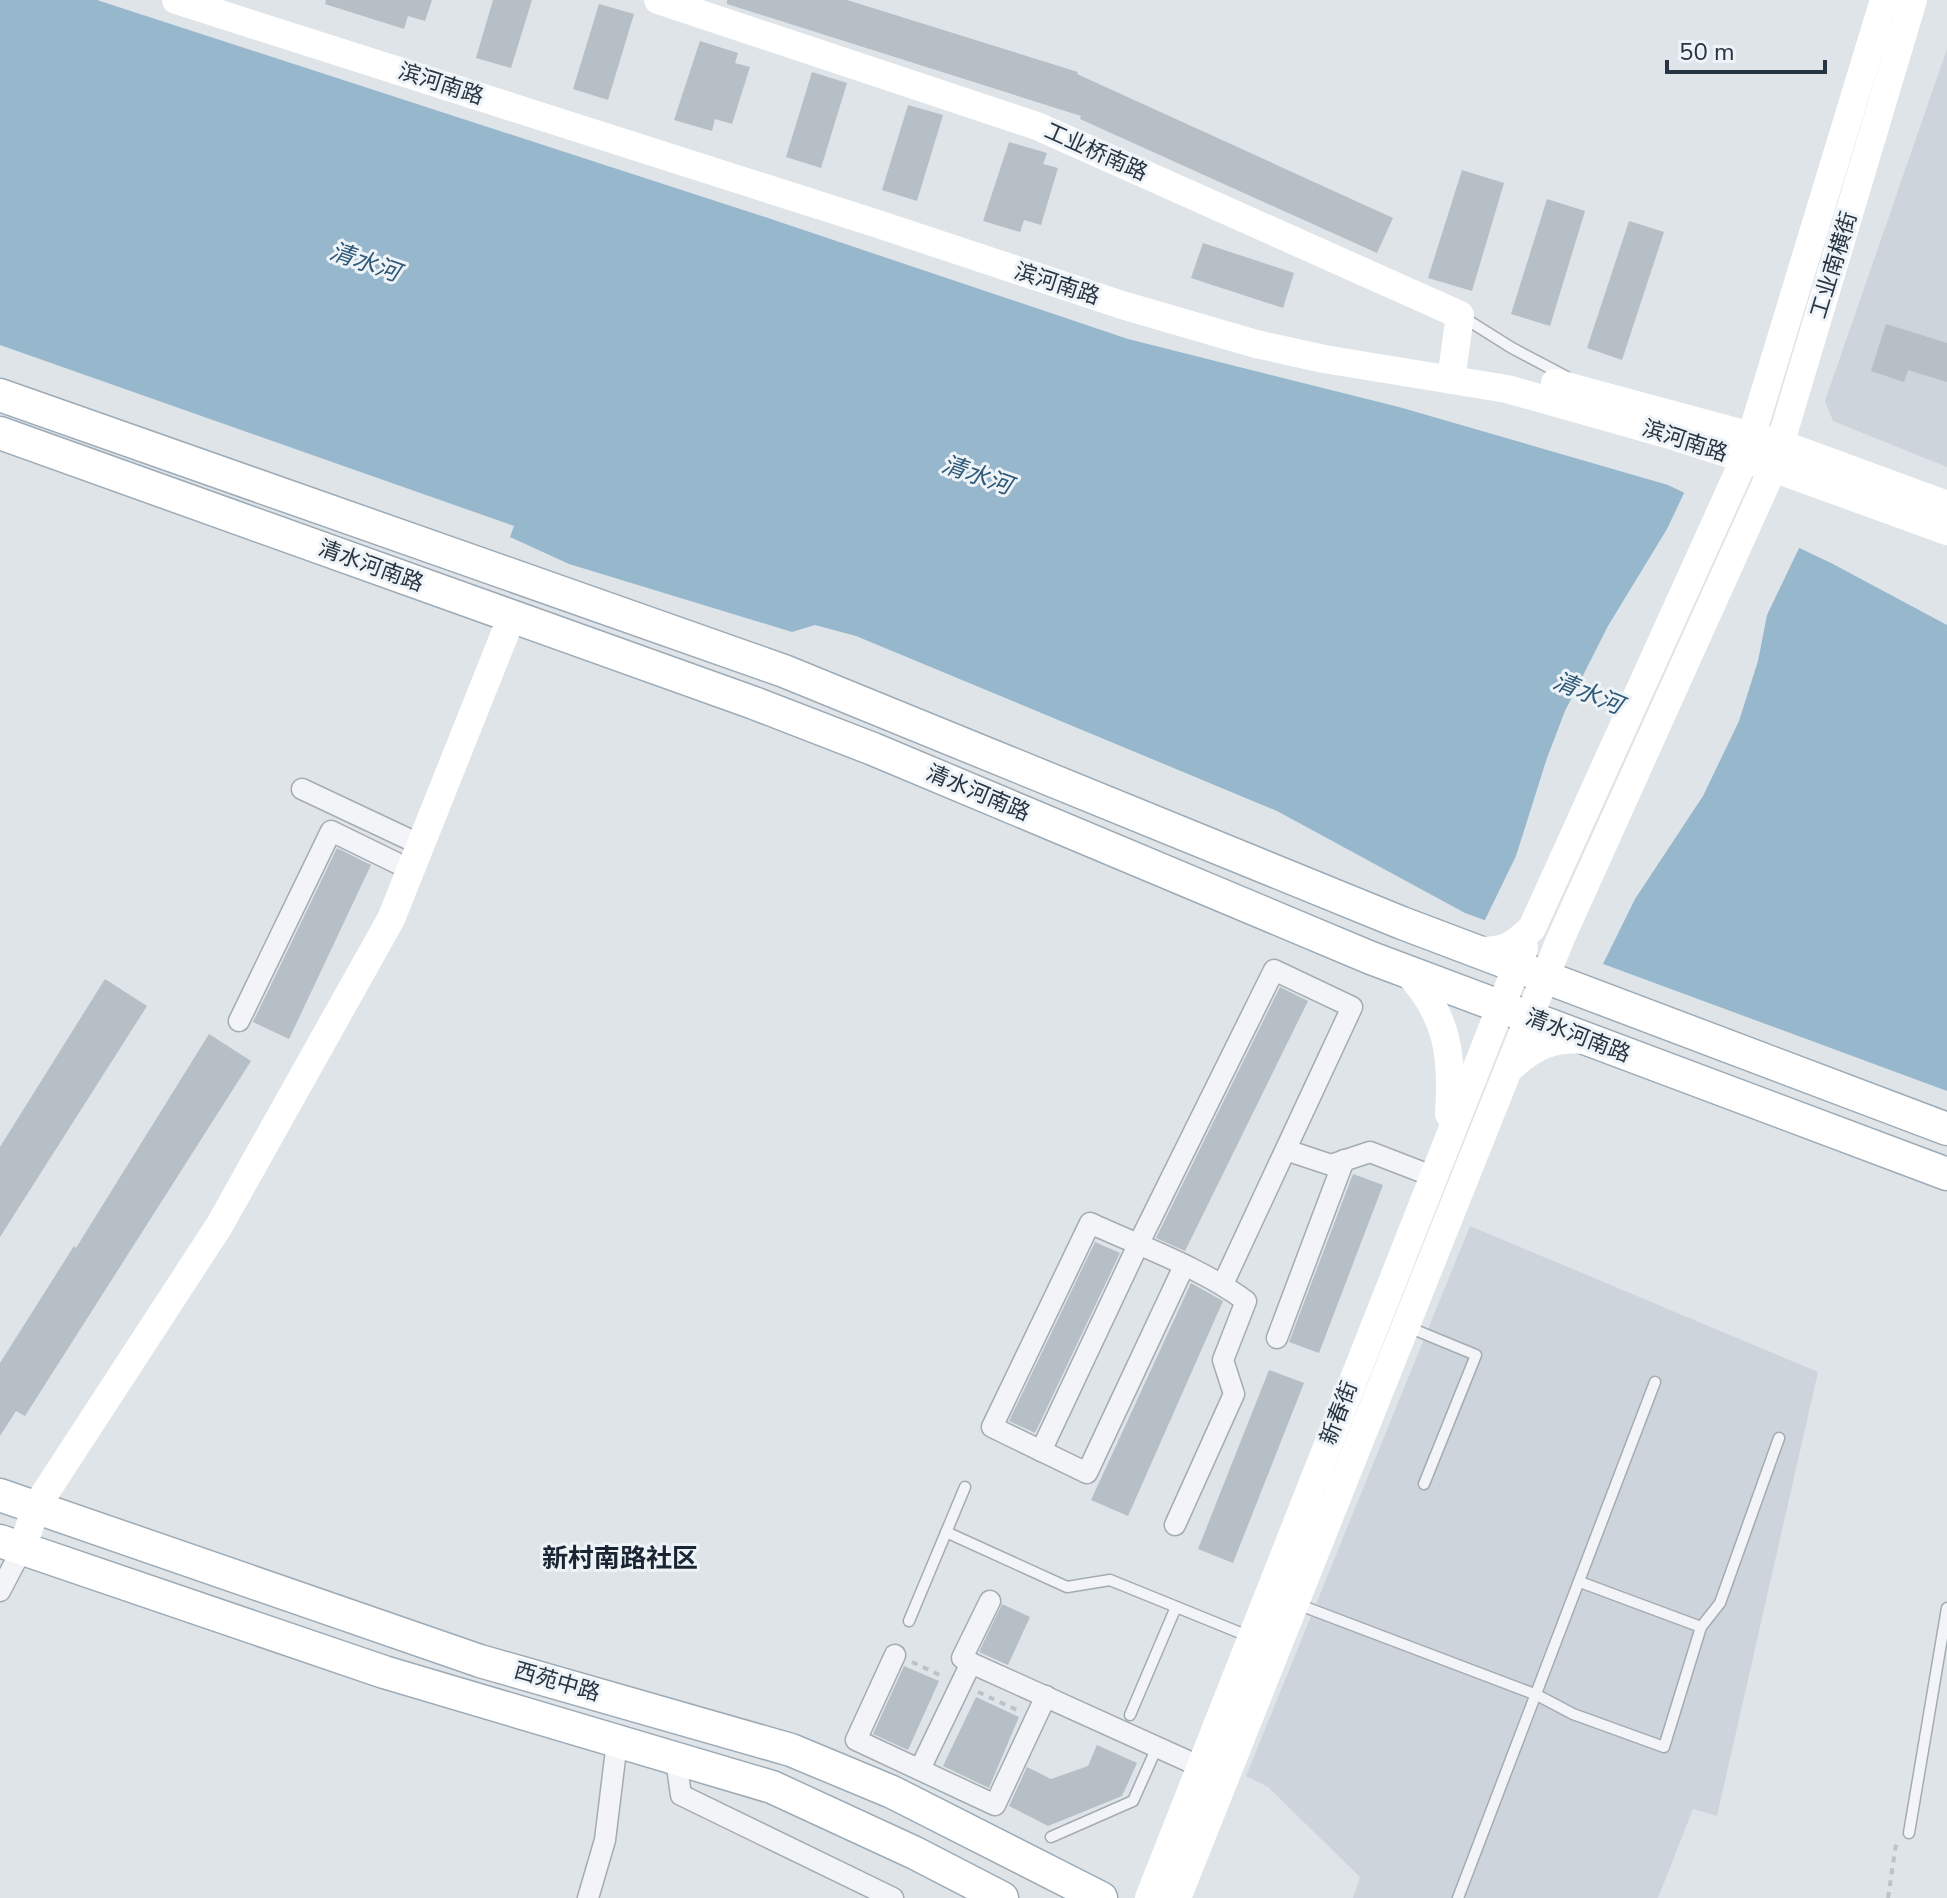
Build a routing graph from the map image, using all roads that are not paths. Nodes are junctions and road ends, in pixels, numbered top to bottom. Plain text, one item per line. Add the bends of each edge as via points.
1 (176, 0) edge
2 (220, 0) edge
3 (658, 0) edge
4 (1884, 0) edge
5 (1913, 0) edge
6 (1460, 315) junction
7 (1452, 372) junction
8 (0, 395) edge
9 (1603, 395) junction
10 (0, 433) edge
11 (1748, 448) junction
12 (1777, 456) junction
13 (1947, 505) edge
14 (1947, 531) edge
15 (512, 616) junction
16 (302, 789) dead end
17 (416, 858) junction
18 (1532, 928) junction
19 (1560, 940) junction
20 (1475, 951) junction
21 (1406, 971) junction
22 (1531, 972) junction
23 (1583, 991) junction
24 (1500, 1006) junction
25 (1530, 1017) junction
26 (239, 1021) dead end
27 (1592, 1041) junction
28 (1509, 1070) junction
29 (1947, 1129) edge
30 (1447, 1138) junction
31 (1286, 1150) junction
32 (1344, 1160) junction
33 (1947, 1174) edge
34 (1432, 1176) junction
35 (1138, 1245) junction
36 (1184, 1266) junction
37 (1223, 1284) junction
38 (1406, 1326) junction
39 (1277, 1338) dead end
40 (1655, 1382) dead end
41 (1779, 1438) dead end
42 (1041, 1451) junction
43 (1424, 1484) dead end
44 (965, 1487) dead end
45 (0, 1495) edge
46 (36, 1507) junction
47 (1175, 1525) dead end
48 (946, 1532) junction
49 (11, 1545) edge
50 (1580, 1582) junction
51 (0, 1591) edge
52 (990, 1601) dead end
53 (1295, 1603) junction
54 (1176, 1607) junction
55 (1947, 1608) edge
56 (909, 1621) dead end
57 (1701, 1627) junction
58 (1251, 1638) junction
59 (895, 1655) dead end
60 (971, 1663) junction
61 (1942, 1670) edge
62 (1537, 1695) junction
63 (1046, 1696) junction
64 (1130, 1715) dead end
65 (617, 1742) junction
66 (1157, 1747) junction
67 (676, 1760) junction
68 (1201, 1767) junction
69 (920, 1769) junction
70 (1909, 1833) road end
71 (1051, 1837) dead end
72 (588, 1898) edge
73 (893, 1898) edge
74 (1002, 1898) edge
75 (1101, 1898) edge
76 (1149, 1898) edge
77 (1177, 1898) edge
78 (1458, 1898) edge

1 - 7 main road, 滨河南路 via 1122,305 1324,359
2 - 7 main road, 滨河南路 via 1207,316
3 - 6 main road, 工业桥南路 via 1037,126
4 - 11 main road, 工业南横街
5 - 12 main road, 工业南横街
6 - 7 main road
6 - 9 lane
7 - 9 main road, 滨河南路 via 1502,370
7 - 11 main road, 滨河南路 via 1670,435
8 - 20 main road, 清水河南路 via 784,671
9 - 11 main road, 滨河南路
10 - 15 main road, 清水河南路
11 - 12 main road, 滨河南路
11 - 18 main road, 工业南横街
12 - 13 main road, 滨河南路
12 - 14 main road, 滨河南路
12 - 19 main road, 工业南横街
15 - 17 main road
15 - 21 main road, 清水河南路 via 873,749
16 - 17 street
17 - 26 street via 331,831
17 - 46 main road via 391,919 219,1226
18 - 20 main road via 1505,950
18 - 22 main road, 新春街
19 - 22 main road, 新春街
19 - 23 main road via 1569,978
20 - 22 main road, 清水河南路
21 - 24 main road, 清水河南路
21 - 30 main road via 1426,992 1442,1023 1451,1077
22 - 23 main road, 清水河南路
22 - 24 main road, 新春街
22 - 25 main road, 新春街
23 - 29 main road, 清水河南路
24 - 25 main road, 清水河南路
24 - 30 main road, 新春街
25 - 27 main road, 清水河南路
25 - 28 main road, 新春街
27 - 28 main road via 1548,1043 1530,1050
27 - 33 main road, 清水河南路
28 - 38 main road, 新春街
30 - 34 main road, 新春街
31 - 32 street via 1331,1165
31 - 35 street via 1352,1007 1274,970
31 - 37 street
32 - 34 street via 1370,1152
32 - 39 street
34 - 58 main road, 新春街
35 - 36 street
35 - 42 street
35 - 42 street via 1090,1223 992,1427
36 - 37 street
36 - 42 street via 1087,1473
37 - 47 street via 1246,1301 1223,1360 1234,1394
38 - 43 lane via 1476,1355
38 - 53 main road, 新春街
40 - 50 lane
41 - 57 lane via 1720,1603
44 - 48 lane
45 - 46 main road, 西苑中路
46 - 49 main road
46 - 75 main road, 西苑中路 via 480,1661 791,1750 892,1792
48 - 54 lane via 1067,1587 1110,1580
48 - 56 lane
49 - 51 street
49 - 65 main road, 西苑中路 via 384,1672
50 - 57 lane
50 - 62 lane
52 - 60 street via 962,1658
53 - 62 lane
53 - 77 main road, 新春街
54 - 58 lane
54 - 64 lane
55 - 61 lane
57 - 62 lane via 1664,1747
58 - 68 main road, 新春街
59 - 69 street via 856,1740
60 - 63 street
60 - 69 street
61 - 70 lane
62 - 78 lane
63 - 66 street
63 - 69 street via 995,1805
65 - 67 main road, 西苑中路
65 - 72 street via 605,1840
66 - 68 street
66 - 71 lane via 1133,1801
67 - 73 street via 681,1795
67 - 74 main road, 西苑中路 via 772,1787
68 - 76 main road, 新春街

